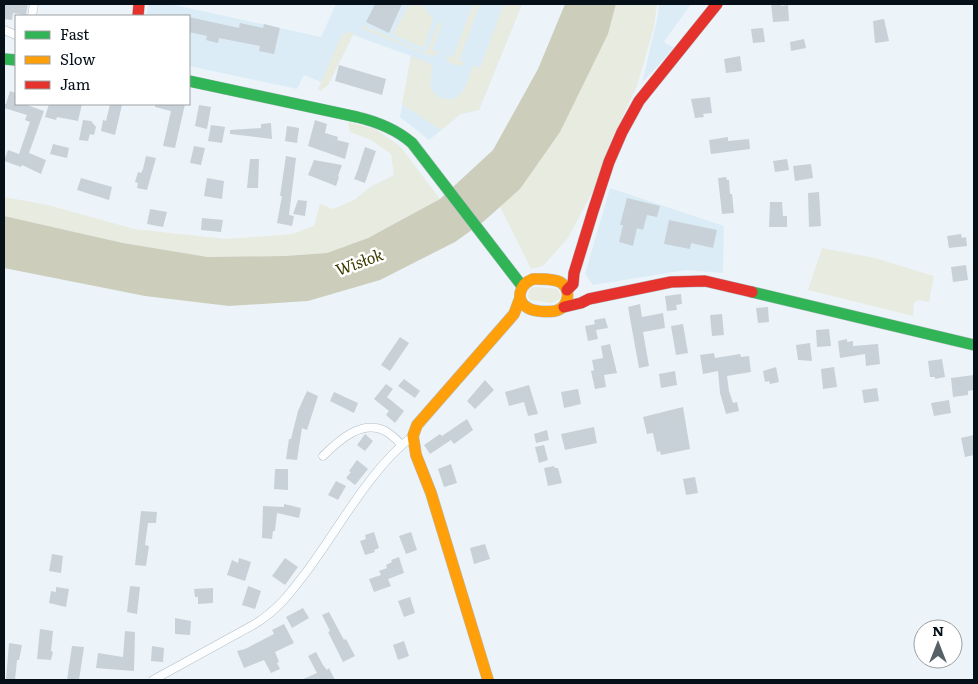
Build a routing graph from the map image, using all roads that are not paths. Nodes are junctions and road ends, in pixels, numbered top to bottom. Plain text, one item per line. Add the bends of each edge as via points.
1 (717, 4) edge
2 (190, 81) edge
3 (574, 273) junction
4 (558, 281) junction
5 (522, 286) junction
6 (567, 290) junction
7 (520, 298) junction
8 (589, 299) junction
9 (564, 307) junction
10 (530, 309) junction
11 (514, 314) junction
12 (974, 345) edge
13 (413, 436) junction
14 (401, 445) junction
15 (322, 456) dead end
16 (153, 680) edge
17 (488, 680) edge

1 - 3 street via 639,101 622,132 609,162
2 - 5 street via 376,122 405,136
3 - 4 street
3 - 6 street via 573,284
4 - 5 street via 534,279
4 - 6 street
5 - 7 street
6 - 8 street
6 - 9 street via 568,299
7 - 10 street
7 - 11 street
8 - 9 street
8 - 12 street via 671,282 705,281
9 - 10 street via 554,311
10 - 11 street
11 - 13 street via 417,425
13 - 14 street
13 - 17 street via 416,455 431,493
14 - 15 street via 383,430 365,427 343,438
14 - 16 street via 282,604 248,628

